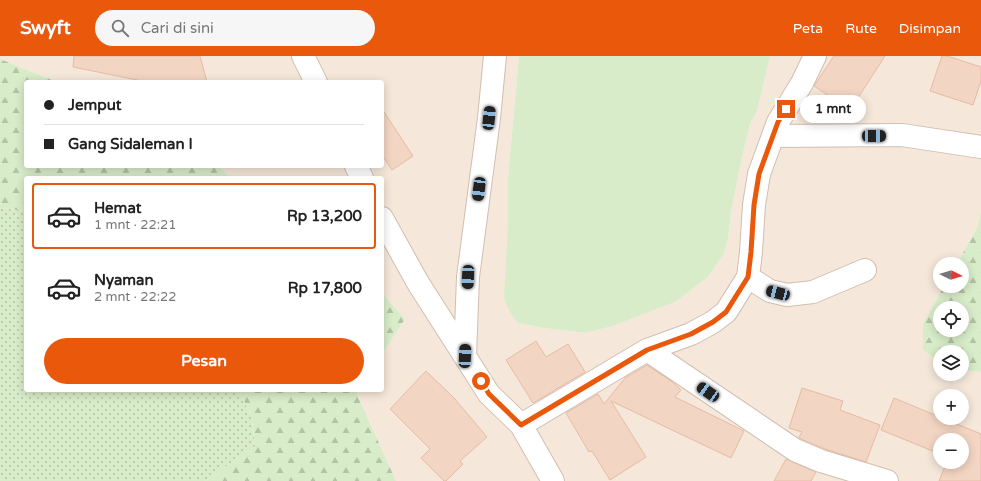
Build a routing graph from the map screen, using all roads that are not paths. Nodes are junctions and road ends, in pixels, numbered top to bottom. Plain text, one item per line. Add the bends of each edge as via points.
1 (303, 56) edge
2 (495, 56) edge
3 (815, 56) edge
4 (315, 80) edge
5 (773, 136) junction
6 (981, 147) edge
7 (384, 222) edge
8 (866, 270) dead end
9 (748, 277) junction
10 (647, 350) junction
11 (465, 356) junction
12 (521, 425) junction
13 (553, 481) edge
14 (887, 481) edge

1 - 4 street
2 - 11 street via 468,277
3 - 5 street via 778,122
5 - 6 street via 902,135
5 - 9 street via 759,174
7 - 11 street via 418,283
8 - 9 street via 813,292 787,295 770,291
9 - 10 street via 726,312 713,322 691,334
10 - 12 street
10 - 14 street via 794,450
11 - 12 street via 489,394
12 - 13 street

